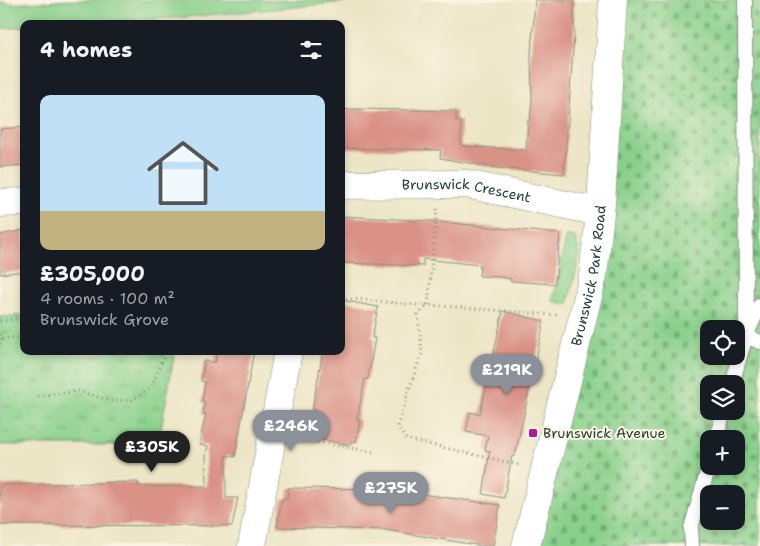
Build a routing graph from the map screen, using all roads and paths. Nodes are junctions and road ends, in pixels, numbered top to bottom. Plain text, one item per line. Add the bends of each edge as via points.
1 (613, 0) edge
2 (745, 0) edge
3 (438, 184) junction
4 (345, 185) edge
5 (20, 202) edge
6 (0, 203) edge
7 (590, 210) dead end
8 (345, 298) edge
9 (428, 305) junction
10 (760, 305) edge
11 (20, 318) edge
12 (583, 318) junction
13 (0, 321) edge
14 (0, 334) edge
15 (746, 336) junction
16 (20, 338) edge
17 (2, 339) junction
18 (760, 342) edge
19 (0, 344) edge
20 (160, 355) edge
21 (165, 355) edge
22 (287, 355) edge
23 (161, 364) junction
24 (735, 375) edge
25 (38, 396) dead end
26 (272, 435) junction
27 (374, 452) dead end
28 (545, 472) junction
29 (706, 475) edge
30 (252, 546) edge
31 (526, 546) edge
32 (692, 546) edge

1 - 12 street, Brunswick Park Road via 601,204 594,276
2 - 15 lane
3 - 4 street, Brunswick Crescent
3 - 7 street, Brunswick Crescent via 466,184
3 - 9 path
5 - 6 street
8 - 9 path
9 - 12 path
9 - 28 path via 418,315 422,353 398,427 406,439
10 - 15 lane
11 - 13 path
12 - 28 street, Brunswick Park Road
14 - 17 path
15 - 18 lane
15 - 24 lane
16 - 17 path
17 - 19 path
20 - 23 path
21 - 23 path
22 - 26 street
23 - 25 path via 150,388 132,400 110,401 78,391
26 - 27 path
26 - 30 street
28 - 31 street, Brunswick Park Road
29 - 32 lane via 691,528

